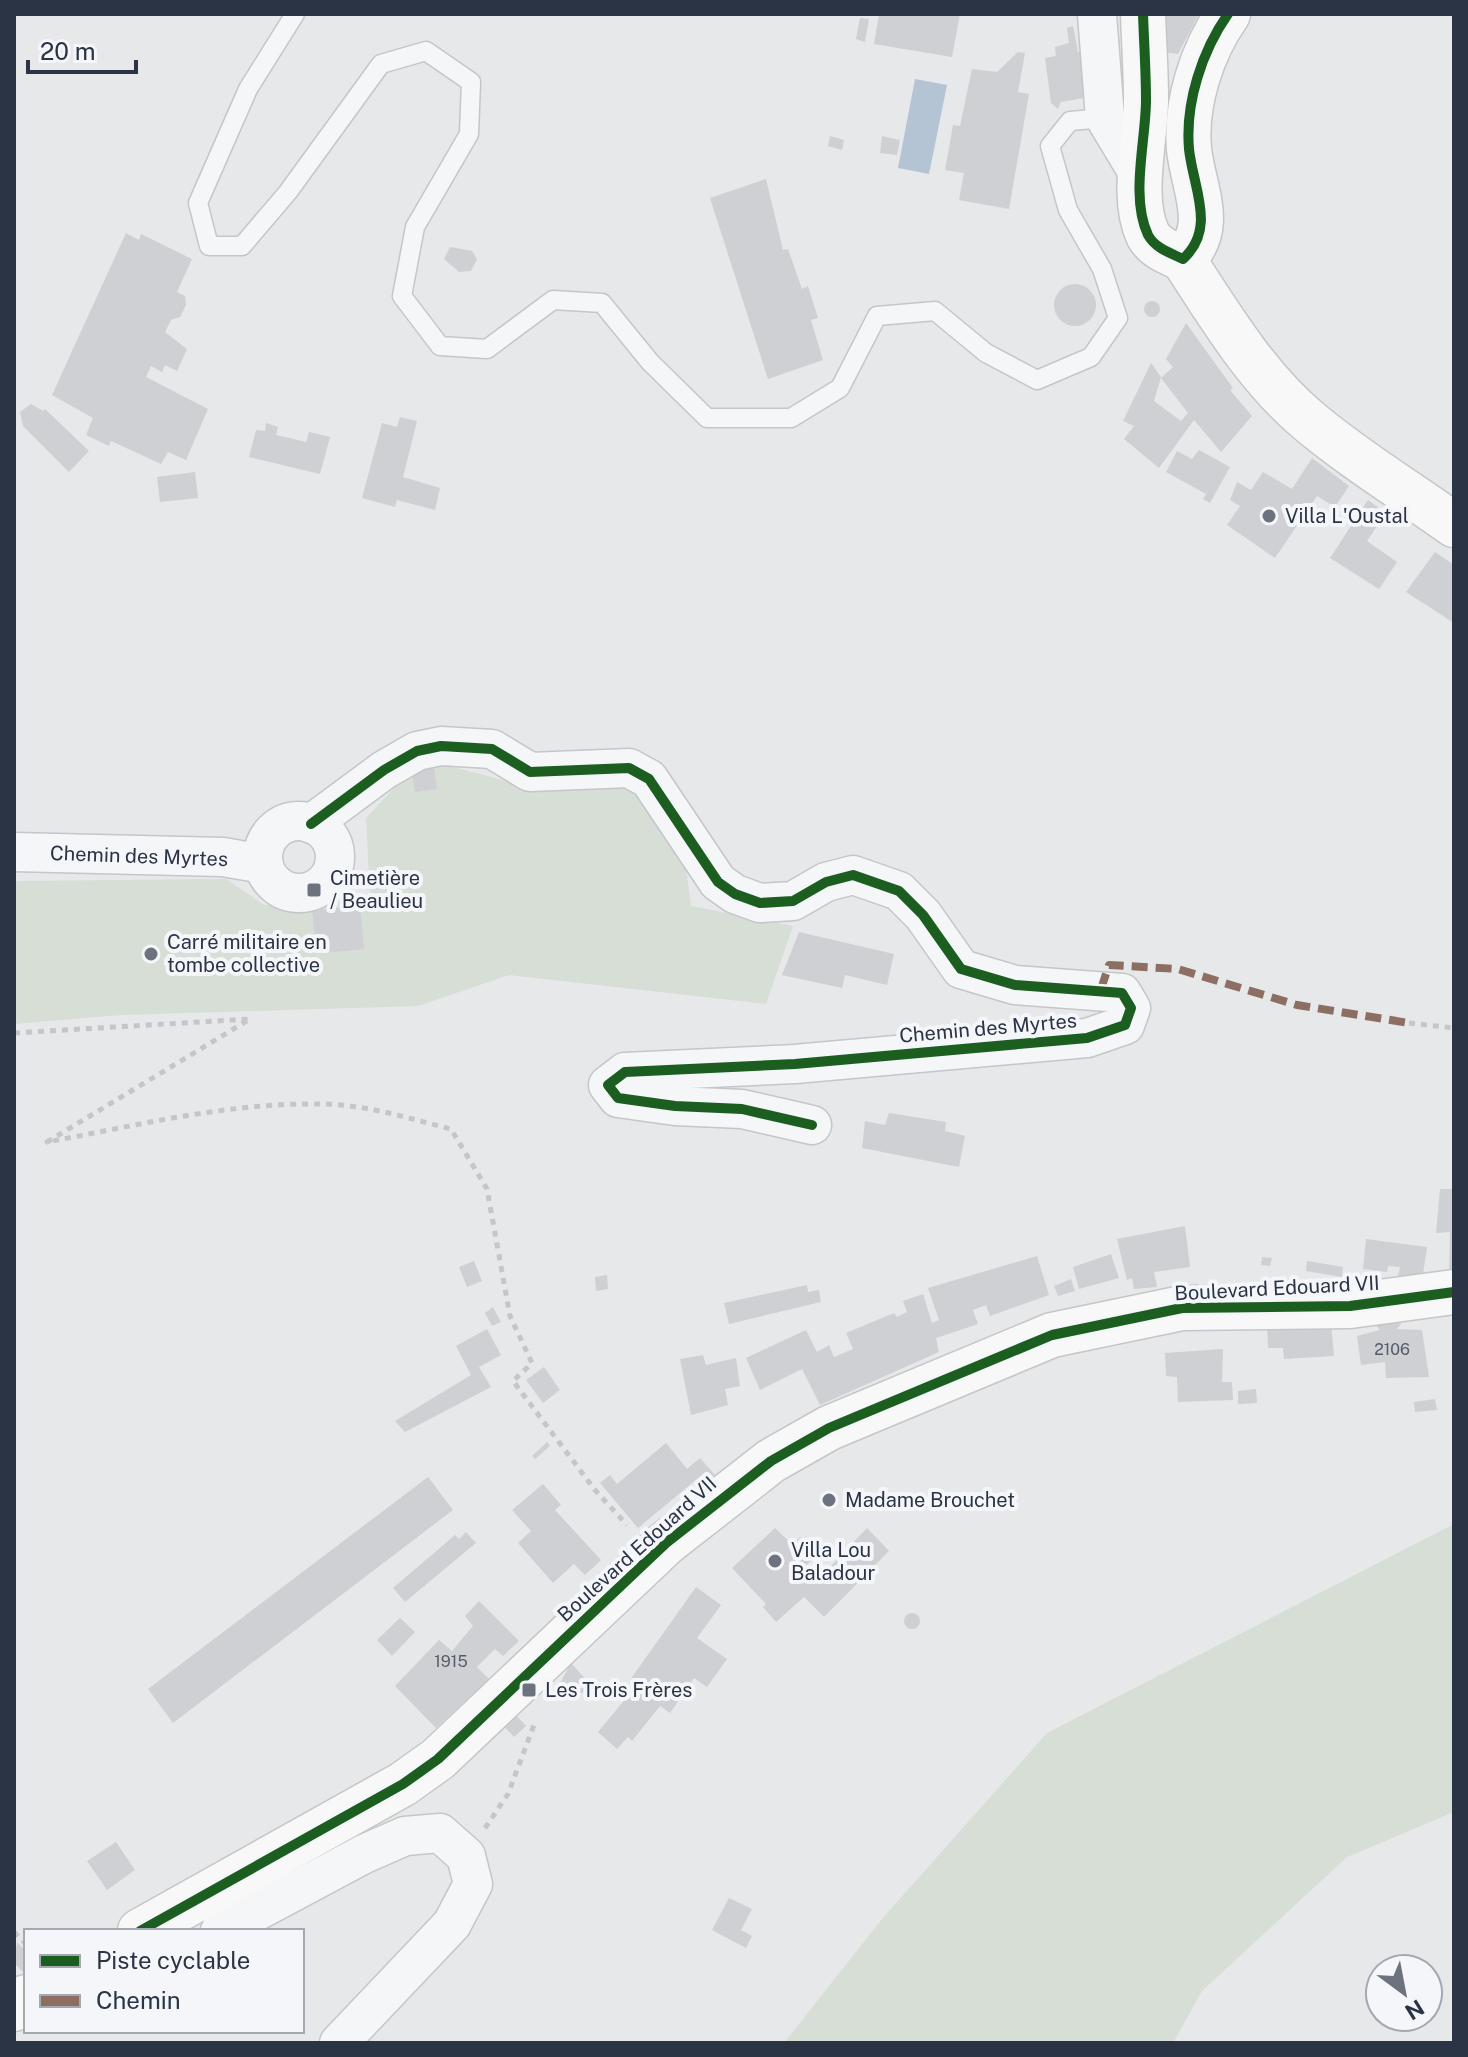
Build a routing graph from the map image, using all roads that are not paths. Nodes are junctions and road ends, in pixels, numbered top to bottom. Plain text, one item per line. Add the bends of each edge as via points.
1 (295, 14) edge
2 (1097, 14) edge
3 (1143, 14) edge
4 (1228, 14) edge
5 (1105, 118) junction
6 (1140, 176) junction
7 (1183, 259) junction
8 (1454, 525) edge
9 (311, 824) junction
10 (14, 852) edge
11 (263, 864) junction
12 (812, 1125) dead end
13 (1454, 1292) edge
14 (144, 1929) edge
15 (224, 1929) edge
16 (339, 2043) edge

1 - 5 lane via 248,89 198,203 209,246 242,246 381,64 426,51 471,82 469,134 415,227 402,296 440,346 487,349 553,300 602,303 650,362 707,418 791,418 816,403 840,388 877,316 935,311 986,353 1037,380 1091,357 1118,318 1102,269 1068,210 1050,146 1070,121
2 - 5 street
3 - 6 street via 1146,103
4 - 7 street via 1194,87 1189,147 1204,225 1194,249
5 - 6 street
6 - 7 street via 1148,235 1162,250
7 - 8 street via 1284,397 1310,422
9 - 11 street via 300,821 276,829
9 - 11 street via 334,848 335,860 324,883 314,890 290,892 276,885
9 - 12 street, Chemin des Myrtes via 384,770 417,751 441,746 492,749 530,772 629,768 649,779 718,882 735,894 760,903 793,901 826,882 853,875 899,891 961,969 1015,985 1122,993 1131,1008 1125,1025 1087,1038 795,1064 625,1072 608,1085 618,1098 742,1109
10 - 11 street, Chemin des Myrtes via 223,857
13 - 14 street, Boulevard Edouard VII via 1350,1306 1182,1308 1052,1335 829,1428 748,1477 654,1554 438,1759 403,1784
15 - 16 street via 405,1836 440,1833 466,1856 473,1884 452,1924

